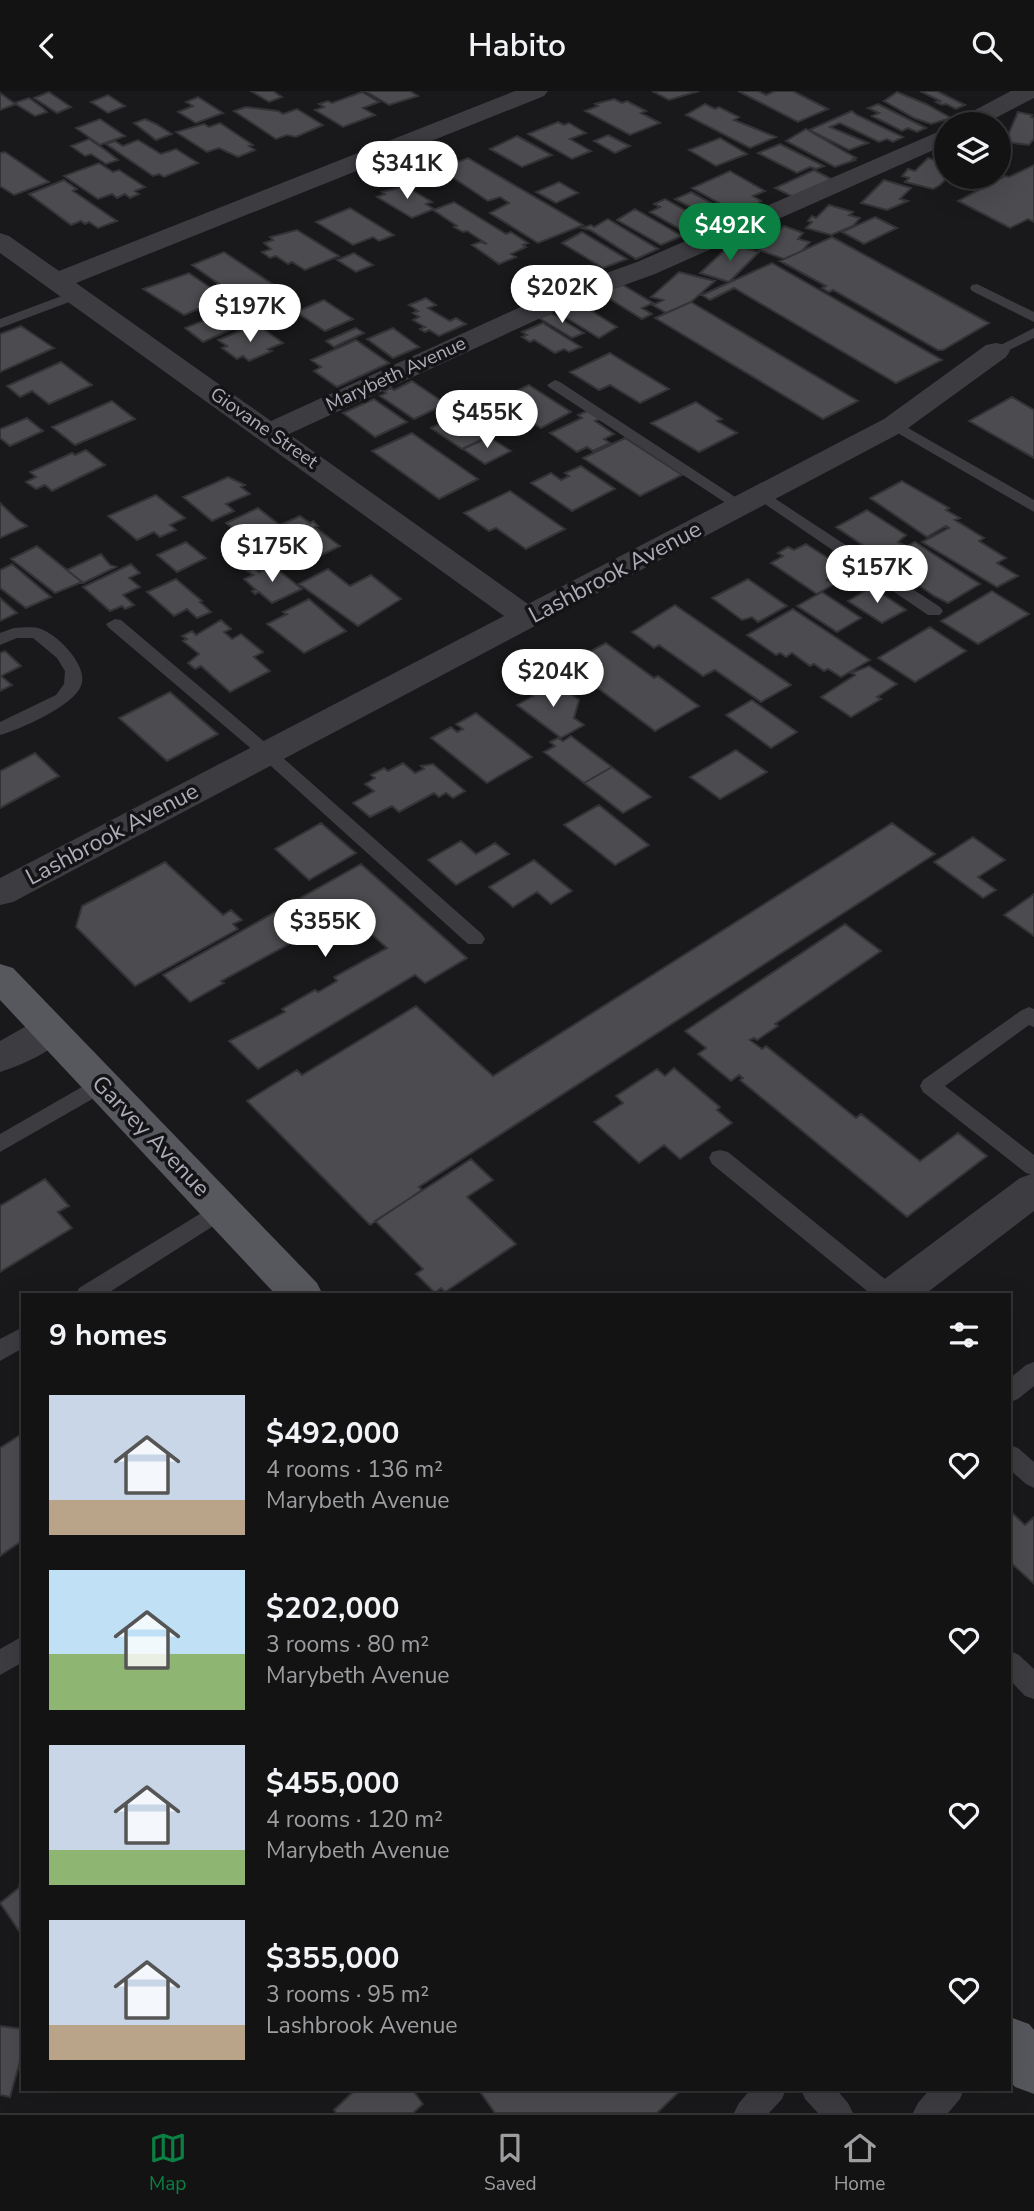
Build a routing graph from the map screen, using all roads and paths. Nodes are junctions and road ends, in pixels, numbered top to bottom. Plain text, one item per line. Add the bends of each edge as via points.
1 (536, 91) edge
2 (1029, 91) edge
3 (989, 112) edge
4 (934, 141) edge
5 (0, 240) edge
6 (66, 288) junction
7 (977, 288) dead end
8 (1034, 318) edge
9 (0, 324) edge
10 (1034, 332) edge
11 (996, 351) joint
12 (555, 385) dead end
13 (894, 425) junction
14 (270, 432) junction
15 (752, 500) junction
16 (1034, 507) edge
17 (934, 611) dead end
18 (528, 618) junction
19 (115, 624) dead end
20 (0, 640) edge
21 (0, 729) edge
22 (267, 753) junction
23 (0, 893) edge
24 (475, 939) dead end
25 (0, 977) edge
26 (1034, 1019) edge
27 (50, 1030) junction
28 (0, 1058) edge
29 (101, 1084) junction
30 (0, 1144) edge
31 (720, 1158) dead end
32 (1034, 1167) edge
33 (1034, 1189) edge
34 (221, 1210) junction
35 (90, 1293) edge
36 (300, 1293) edge
37 (886, 1293) edge
38 (897, 1293) edge
39 (21, 1337) edge
40 (0, 1350) edge
41 (1034, 1372) edge
42 (1011, 1391) edge
43 (1011, 1456) edge
44 (1034, 1477) edge
45 (21, 1649) edge
46 (0, 1664) edge
47 (1011, 1664) edge
48 (1034, 1687) edge
49 (1011, 2044) edge
50 (1034, 2068) edge
51 (770, 2091) edge
52 (817, 2091) edge
53 (948, 2091) edge
54 (749, 2113) edge
55 (838, 2113) edge
56 (928, 2113) edge

1 - 6 street
2 - 3 street
4 - 14 street, Marybeth Avenue via 646,268 560,299
5 - 6 street, Giovane Street
6 - 9 lane
6 - 14 street, Giovane Street
7 - 8 lane
10 - 11 lane
11 - 13 street, Lashbrook Avenue
12 - 15 lane
13 - 15 street, Lashbrook Avenue
13 - 16 lane
14 - 18 street, Giovane Street
15 - 17 lane
15 - 18 street, Lashbrook Avenue
18 - 22 street, Lashbrook Avenue
19 - 22 lane
20 - 21 lane via 14,633 37,633 63,654 74,671 73,684 62,699
22 - 23 street, Lashbrook Avenue
22 - 24 lane
25 - 27 main road, Garvey Avenue
26 - 32 lane via 1029,1015 930,1086
27 - 28 street
27 - 29 main road, Garvey Avenue
29 - 30 lane
29 - 34 main road, Garvey Avenue
31 - 37 lane
33 - 38 street
34 - 35 lane
34 - 36 main road, Garvey Avenue
39 - 40 lane
41 - 42 lane
43 - 44 lane
45 - 46 lane
47 - 48 lane
49 - 50 main road
51 - 54 lane
52 - 55 lane
53 - 56 lane

